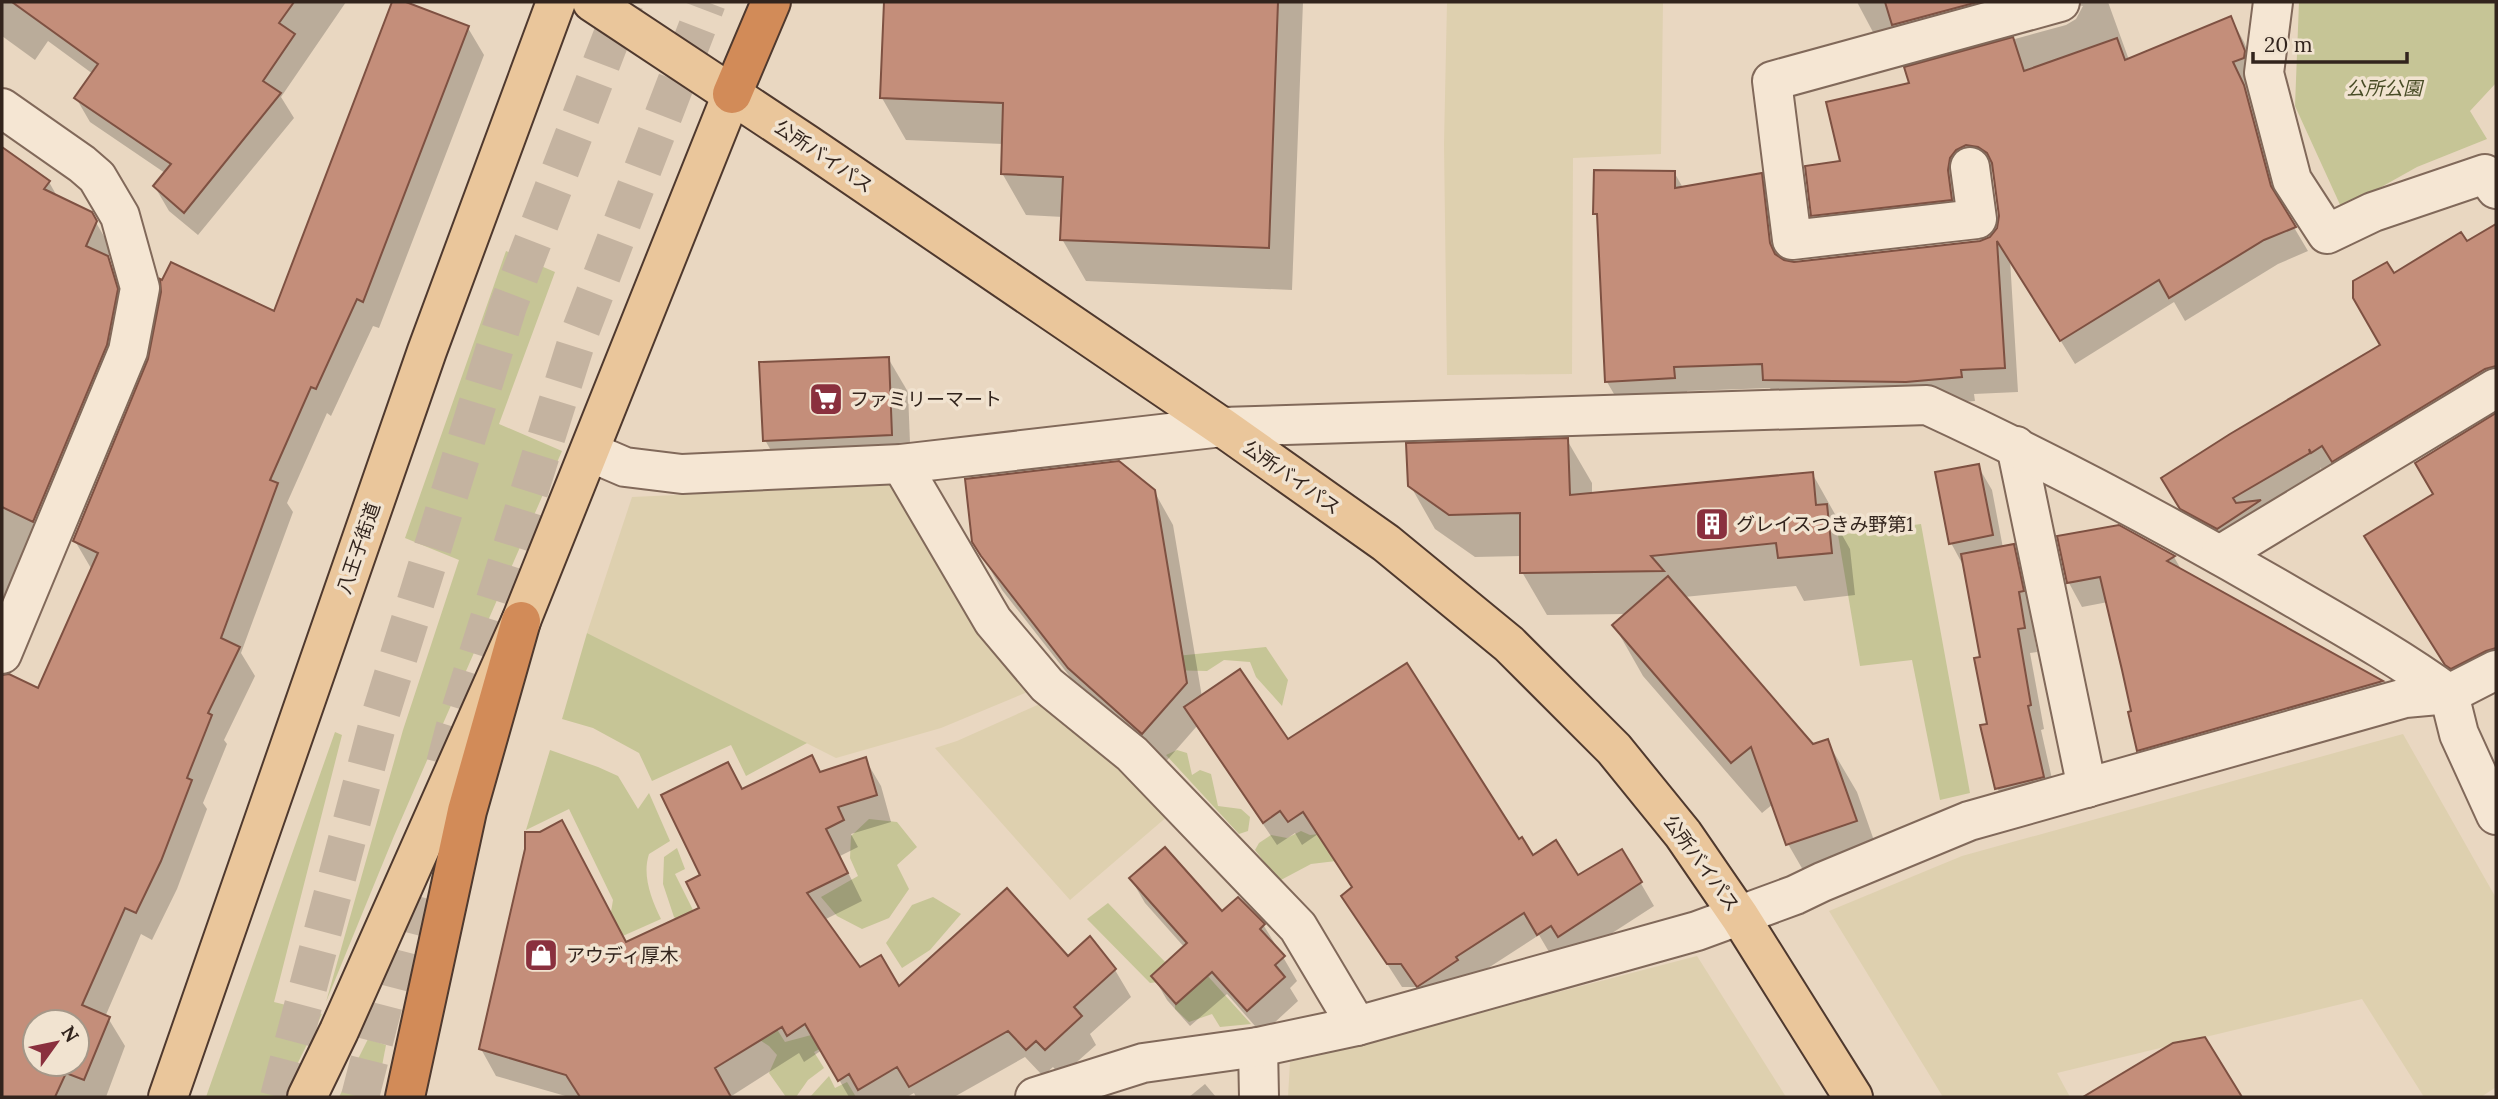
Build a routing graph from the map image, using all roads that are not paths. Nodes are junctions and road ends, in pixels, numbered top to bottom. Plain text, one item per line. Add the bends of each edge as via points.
1 (556, 2) edge
2 (592, 2) edge
3 (771, 2) edge
4 (2060, 2) edge
5 (2273, 2) edge
6 (732, 94) junction
7 (2, 108) edge
8 (1970, 167) dead end
9 (2496, 189) edge
10 (2496, 388) edge
11 (1222, 427) junction
12 (2016, 446) junction
13 (590, 452) junction
14 (901, 464) junction
15 (2220, 555) junction
16 (521, 621) junction
17 (2, 654) edge
18 (2496, 670) edge
19 (2449, 694) junction
20 (2087, 788) junction
21 (2496, 815) edge
22 (1740, 916) junction
23 (1357, 1026) junction
24 (1258, 1047) junction
25 (168, 1097) edge
26 (307, 1097) edge
27 (405, 1097) edge
28 (1035, 1097) edge
29 (1259, 1097) edge
30 (1853, 1097) edge

1 - 25 main road, 八王子街道 via 427,351
2 - 6 main road, 公所バイパス
3 - 6 highway
4 - 8 street via 1772,81 1792,240 1977,219
5 - 9 street via 2264,73 2292,180 2327,233 2372,212 2486,174
6 - 11 main road, 公所バイパス
6 - 13 main road
7 - 17 street via 97,177 120,216 140,288 128,351
10 - 15 street
11 - 12 street via 1927,405
11 - 14 street
11 - 22 main road, 公所バイパス via 1386,543 1509,644 1614,749 1683,834
12 - 15 street
12 - 20 street
13 - 14 street via 625,467 682,474
13 - 16 main road
14 - 23 street via 993,621 1047,685 1132,754 1298,927
15 - 19 street via 2407,663
16 - 26 main road
16 - 27 highway via 467,811
18 - 19 street
19 - 20 street via 2404,698
19 - 21 street via 2459,734
20 - 22 street via 1969,821
22 - 23 street
22 - 30 main road, 公所バイパス
23 - 24 street
24 - 28 street via 1143,1063
24 - 29 street

